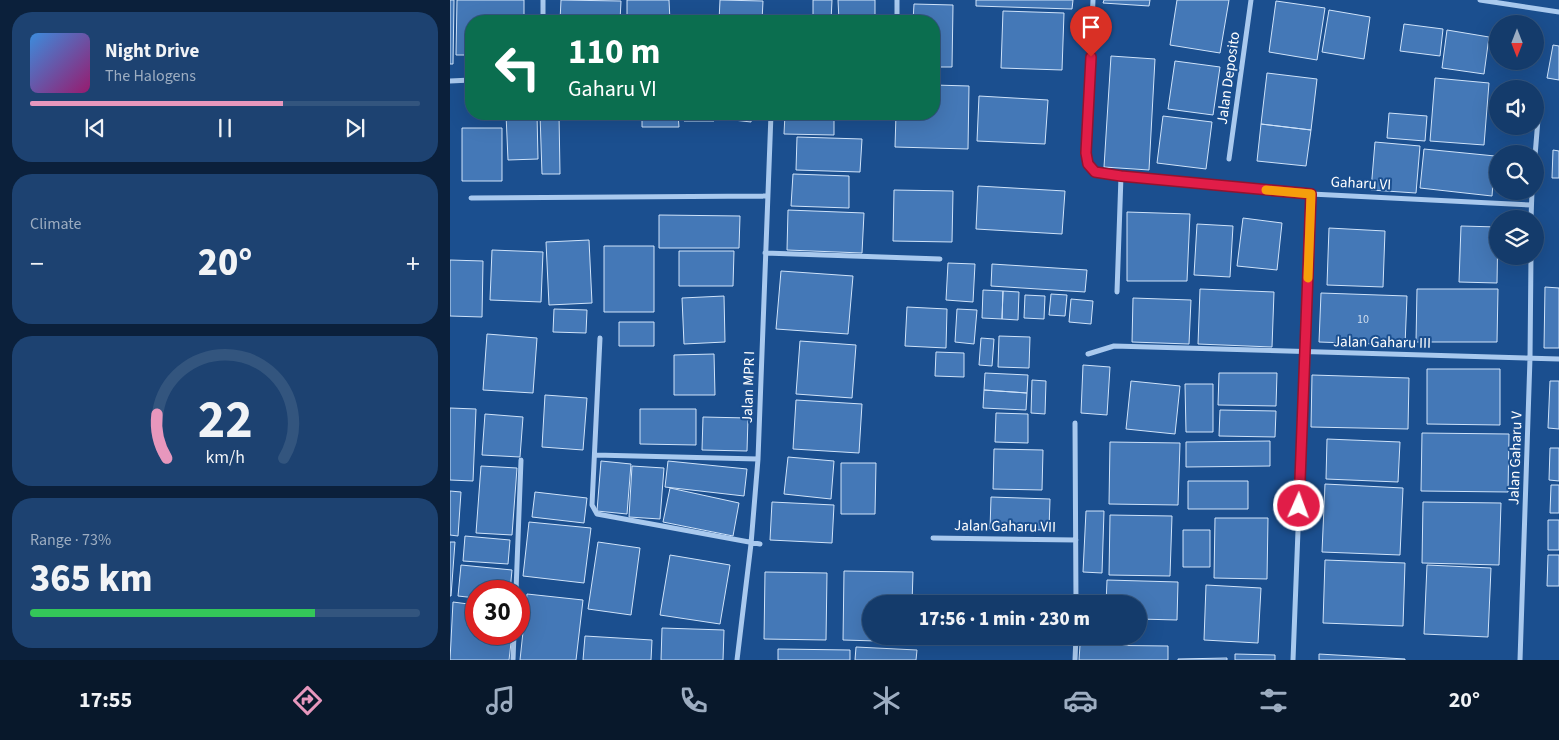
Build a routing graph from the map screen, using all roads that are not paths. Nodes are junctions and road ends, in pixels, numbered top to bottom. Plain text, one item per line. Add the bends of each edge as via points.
1 (543, 0) edge
2 (897, 0) edge
3 (1093, 0) edge
4 (1251, 0) edge
5 (1480, 0) edge
6 (1525, 0) edge
7 (1524, 7) junction
8 (1559, 12) edge
9 (543, 15) edge
10 (897, 15) edge
11 (465, 80) edge
12 (450, 81) edge
13 (771, 120) edge
14 (1229, 159) dead end
15 (1121, 176) junction
16 (1311, 194) junction
17 (768, 196) junction
18 (471, 198) dead end
19 (1531, 200) edge
20 (1531, 205) junction
21 (1531, 210) edge
22 (765, 253) junction
23 (940, 259) dead end
24 (1531, 265) edge
25 (1117, 292) dead end
26 (600, 338) dead end
27 (1305, 353) junction
28 (1088, 354) dead end
29 (1530, 358) junction
30 (1559, 359) edge
31 (1076, 423) dead end
32 (595, 455) junction
33 (758, 459) junction
34 (521, 460) dead end
35 (934, 538) dead end
36 (1076, 540) junction
37 (752, 544) junction
38 (760, 544) dead end
39 (516, 580) edge
40 (1076, 595) edge
41 (514, 645) edge
42 (1076, 645) edge
43 (513, 660) edge
44 (737, 660) edge
45 (1075, 660) edge
46 (1294, 660) edge
47 (1520, 660) edge

1 - 9 street
2 - 10 street
3 - 15 street, Gaharu VI via 1088,164 1095,172
4 - 14 street, Jalan Deposito
5 - 7 street
6 - 7 street
7 - 8 street
11 - 12 street
13 - 17 street, Jalan MPR I
15 - 16 street, Gaharu VI
15 - 25 street
16 - 20 street, Gaharu VI
16 - 27 street
17 - 18 street
17 - 22 street, Jalan MPR I
19 - 20 street
20 - 21 street
22 - 23 street
22 - 33 street, Jalan MPR I
24 - 29 street, Jalan Gaharu V
26 - 32 street
27 - 28 street, Jalan Gaharu III via 1114,346
27 - 29 street, Jalan Gaharu III
27 - 46 street
29 - 30 street, Jalan Gaharu III
29 - 47 street, Jalan Gaharu V
31 - 36 street, Jalan Gaharu VII
32 - 33 street
32 - 37 street via 592,504 597,514
33 - 37 street, Jalan MPR I
34 - 39 street
35 - 36 street, Jalan Gaharu VII
36 - 40 street, Jalan Gaharu VII
37 - 38 street
37 - 44 street, Jalan MPR I
41 - 43 street
42 - 45 street

